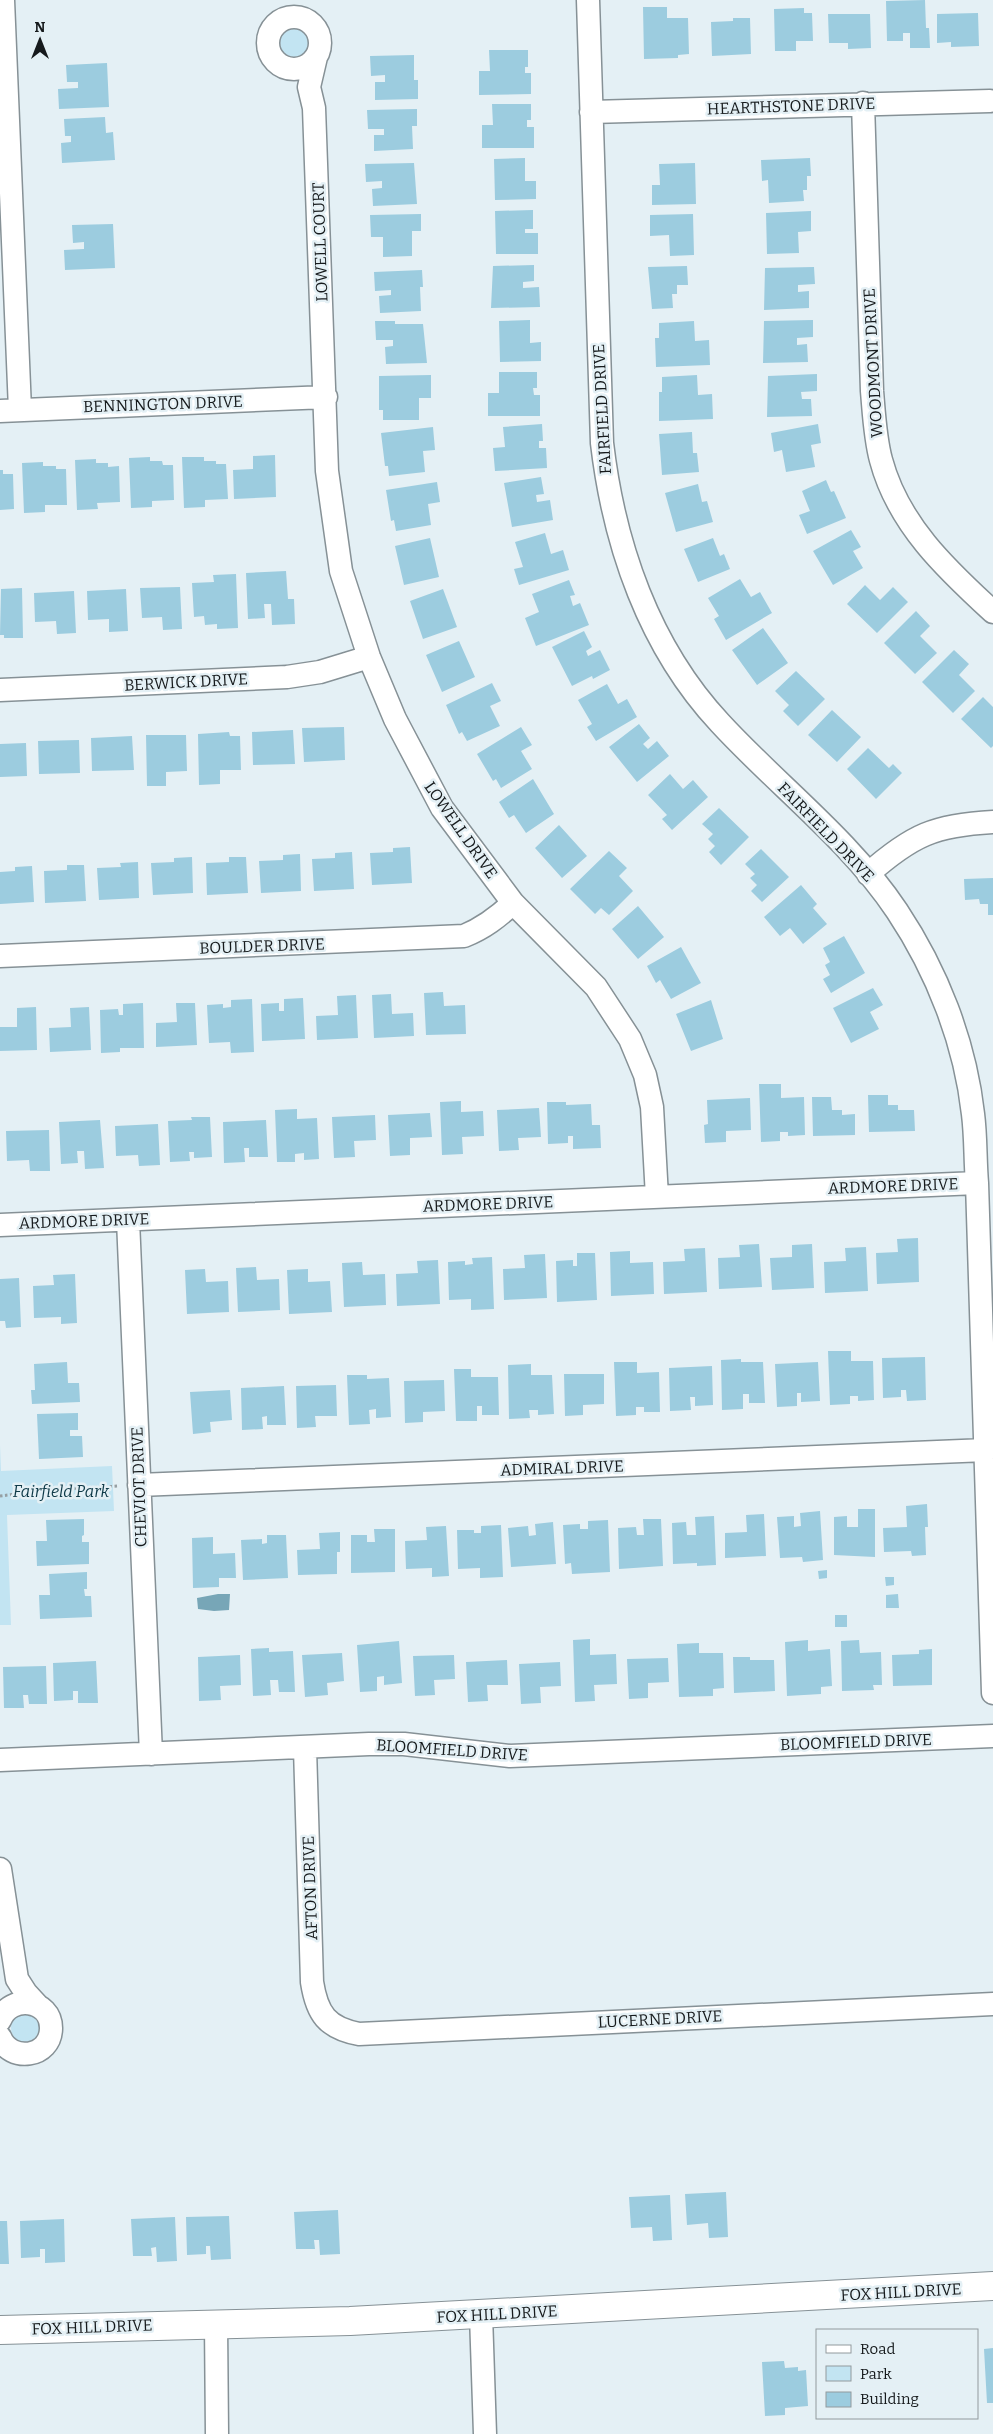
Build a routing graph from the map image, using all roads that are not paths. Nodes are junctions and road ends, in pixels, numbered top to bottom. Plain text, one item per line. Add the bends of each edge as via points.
1 (3, 0) edge
2 (588, 0) edge
3 (316, 57) junction
4 (278, 65) junction
5 (309, 87) junction
6 (990, 101) dead end
7 (863, 103) junction
8 (591, 112) junction
9 (326, 397) junction
10 (10, 411) edge
11 (993, 612) edge
12 (370, 657) junction
13 (0, 690) edge
14 (993, 822) edge
15 (868, 874) junction
16 (513, 903) junction
17 (0, 956) edge
18 (977, 1183) junction
19 (657, 1197) junction
20 (128, 1220) junction
21 (0, 1225) edge
22 (986, 1450) junction
23 (139, 1485) junction
24 (992, 1590) edge
25 (993, 1693) edge
26 (993, 1736) edge
27 (305, 1748) junction
28 (151, 1754) junction
29 (0, 1760) edge
30 (0, 1869) edge
31 (17, 1979) junction
32 (993, 2004) edge
33 (38, 2006) junction
34 (3, 2015) edge
35 (329, 2024) joint
36 (0, 2037) edge
37 (993, 2286) edge
38 (481, 2315) junction
39 (216, 2323) junction
40 (0, 2330) edge
41 (217, 2434) edge
42 (485, 2434) edge

1 - 10 street
2 - 8 street, FAIRFIELD DRIVE
3 - 4 street via 295,70
3 - 4 street, LOWELL COURT via 320,40 312,25 297,17 288,18 280,21 269,34 268,51
3 - 5 street, LOWELL COURT
4 - 5 street
5 - 9 street, LOWELL COURT via 314,108
6 - 7 street, HEARTHSTONE DRIVE
7 - 8 street, HEARTHSTONE DRIVE
7 - 11 street, WOODMONT DRIVE via 872,392 881,461 910,526 954,576
8 - 15 street, FAIRFIELD DRIVE via 602,443 612,513 634,582 674,661 718,722 837,838
9 - 10 street, BENNINGTON DRIVE
9 - 12 street, LOWELL DRIVE via 327,471 341,571
12 - 13 street, BERWICK DRIVE via 320,672 287,677
12 - 16 street, LOWELL DRIVE via 395,719 442,808
14 - 15 street via 938,828 909,842
15 - 18 street, FAIRFIELD DRIVE via 915,940 947,1007 974,1115
16 - 17 street, BOULDER DRIVE via 480,930 464,936
16 - 19 street, LOWELL DRIVE via 596,987 630,1039 645,1075 652,1108
18 - 19 street, ARDMORE DRIVE
18 - 22 street, FAIRFIELD DRIVE
19 - 20 street, ARDMORE DRIVE
20 - 21 street, ARDMORE DRIVE
20 - 23 street, CHEVIOT DRIVE
22 - 23 street, ADMIRAL DRIVE
22 - 24 street, FAIRFIELD DRIVE
23 - 28 street, CHEVIOT DRIVE
24 - 25 street, FAIRFIELD DRIVE
26 - 27 street, BLOOMFIELD DRIVE via 510,1756 404,1744
27 - 28 street, BLOOMFIELD DRIVE
27 - 35 street, AFTON DRIVE via 312,1982 319,2010
28 - 29 street, BLOOMFIELD DRIVE
30 - 31 street
31 - 33 street
31 - 34 street
32 - 35 street, LUCERNE DRIVE via 359,2034 342,2031
33 - 34 street via 21,2002
33 - 36 street via 49,2019 51,2027 46,2044 40,2050 15,2053
37 - 38 street, FOX HILL DRIVE
38 - 39 street, FOX HILL DRIVE
38 - 42 street
39 - 40 street, FOX HILL DRIVE
39 - 41 street

